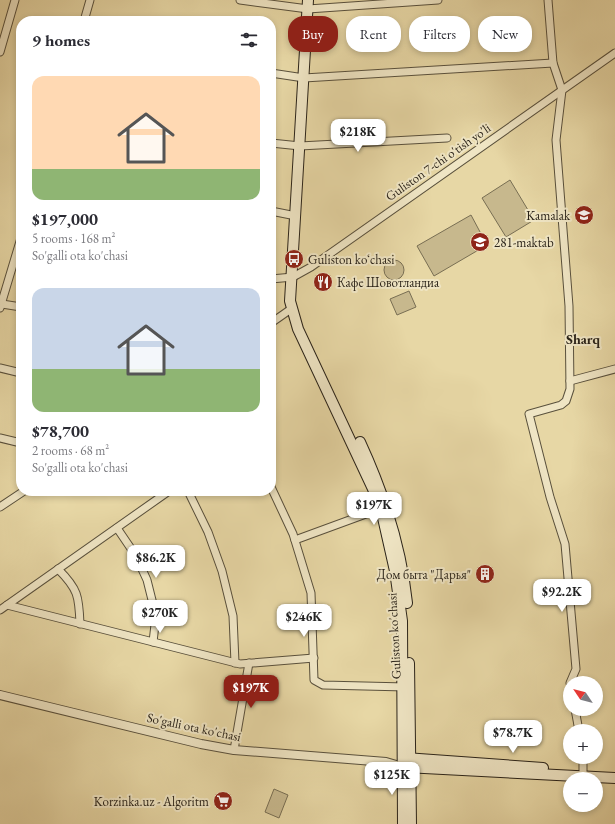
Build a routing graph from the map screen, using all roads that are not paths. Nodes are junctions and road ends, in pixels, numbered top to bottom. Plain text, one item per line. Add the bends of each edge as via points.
1 (15, 0) edge
2 (90, 0) edge
3 (240, 0) edge
4 (438, 0) edge
5 (548, 0) edge
6 (308, 5) edge
7 (85, 16) edge
8 (0, 52) edge
9 (615, 53) edge
10 (553, 63) junction
11 (276, 74) edge
12 (304, 78) junction
13 (562, 90) junction
14 (447, 138) dead end
15 (276, 144) edge
16 (300, 146) junction
17 (276, 212) edge
18 (296, 216) junction
19 (16, 255) edge
20 (293, 277) junction
21 (276, 279) edge
22 (1, 306) edge
23 (16, 307) edge
24 (291, 309) junction
25 (276, 320) edge
26 (0, 368) edge
27 (615, 369) edge
28 (16, 372) edge
29 (570, 381) junction
30 (0, 438) edge
31 (16, 442) edge
32 (16, 496) edge
33 (162, 496) edge
34 (190, 496) edge
35 (275, 496) edge
36 (0, 507) edge
37 (384, 508) junction
38 (117, 528) junction
39 (295, 540) junction
40 (58, 569) junction
41 (6, 605) junction
42 (0, 610) edge
43 (80, 624) junction
44 (154, 642) junction
45 (314, 658) junction
46 (235, 663) junction
47 (249, 663) junction
48 (573, 676) edge
49 (406, 687) junction
50 (0, 695) edge
51 (234, 750) junction
52 (407, 762) junction
53 (615, 772) edge
54 (563, 773) edge
55 (603, 773) edge
56 (603, 776) edge
57 (615, 778) edge
58 (403, 824) edge
59 (410, 824) edge

1 - 8 street
2 - 7 street
3 - 6 street
4 - 6 street
5 - 10 street
6 - 12 main road, Guliston ko'chasi
9 - 13 street, Guliston 7-chi o'tish yo'li
10 - 12 street
10 - 13 street
11 - 12 street
12 - 16 main road, Guliston ko'chasi
13 - 20 street, Guliston 7-chi o'tish yo'li via 311,267
13 - 29 street via 556,140 570,306
14 - 16 street
15 - 16 street
16 - 18 main road, Guliston ko'chasi
17 - 18 street
18 - 20 main road, Guliston ko'chasi
19 - 22 street
20 - 21 street, Guliston 7-chi o'tish yo'li
20 - 24 main road, Guliston ko'chasi
20 - 37 main road, Guliston ko'chasi via 296,302 304,327 370,464
22 - 23 street
24 - 25 street
24 - 37 main road, Guliston ko'chasi via 307,349
26 - 28 street
27 - 29 street
29 - 48 street via 566,401 561,405 529,414 565,544 576,669
30 - 31 street
32 - 36 street
33 - 38 street
34 - 46 street via 208,532 222,570 233,616
35 - 39 street
37 - 39 street
37 - 49 main road, Guliston ko'chasi via 401,605
38 - 40 street
38 - 44 street via 136,556 147,580 156,616
39 - 45 street via 311,593
40 - 41 street
40 - 43 street via 72,583 79,600
41 - 42 street
41 - 43 street
43 - 44 street
44 - 46 street
45 - 47 street
45 - 49 street via 313,677 320,685
46 - 47 street
47 - 51 street
49 - 52 main road, Guliston ko'chasi
50 - 51 street, So'galli ota ko'chasi via 194,743
51 - 52 street, So'galli ota ko'chasi
52 - 54 main road, So'galli ota ko'chasi
52 - 58 main road, Guliston ko'chasi
52 - 59 main road, Guliston ko'chasi
53 - 55 main road, So'galli ota ko'chasi
56 - 57 main road, So'galli ota ko'chasi

